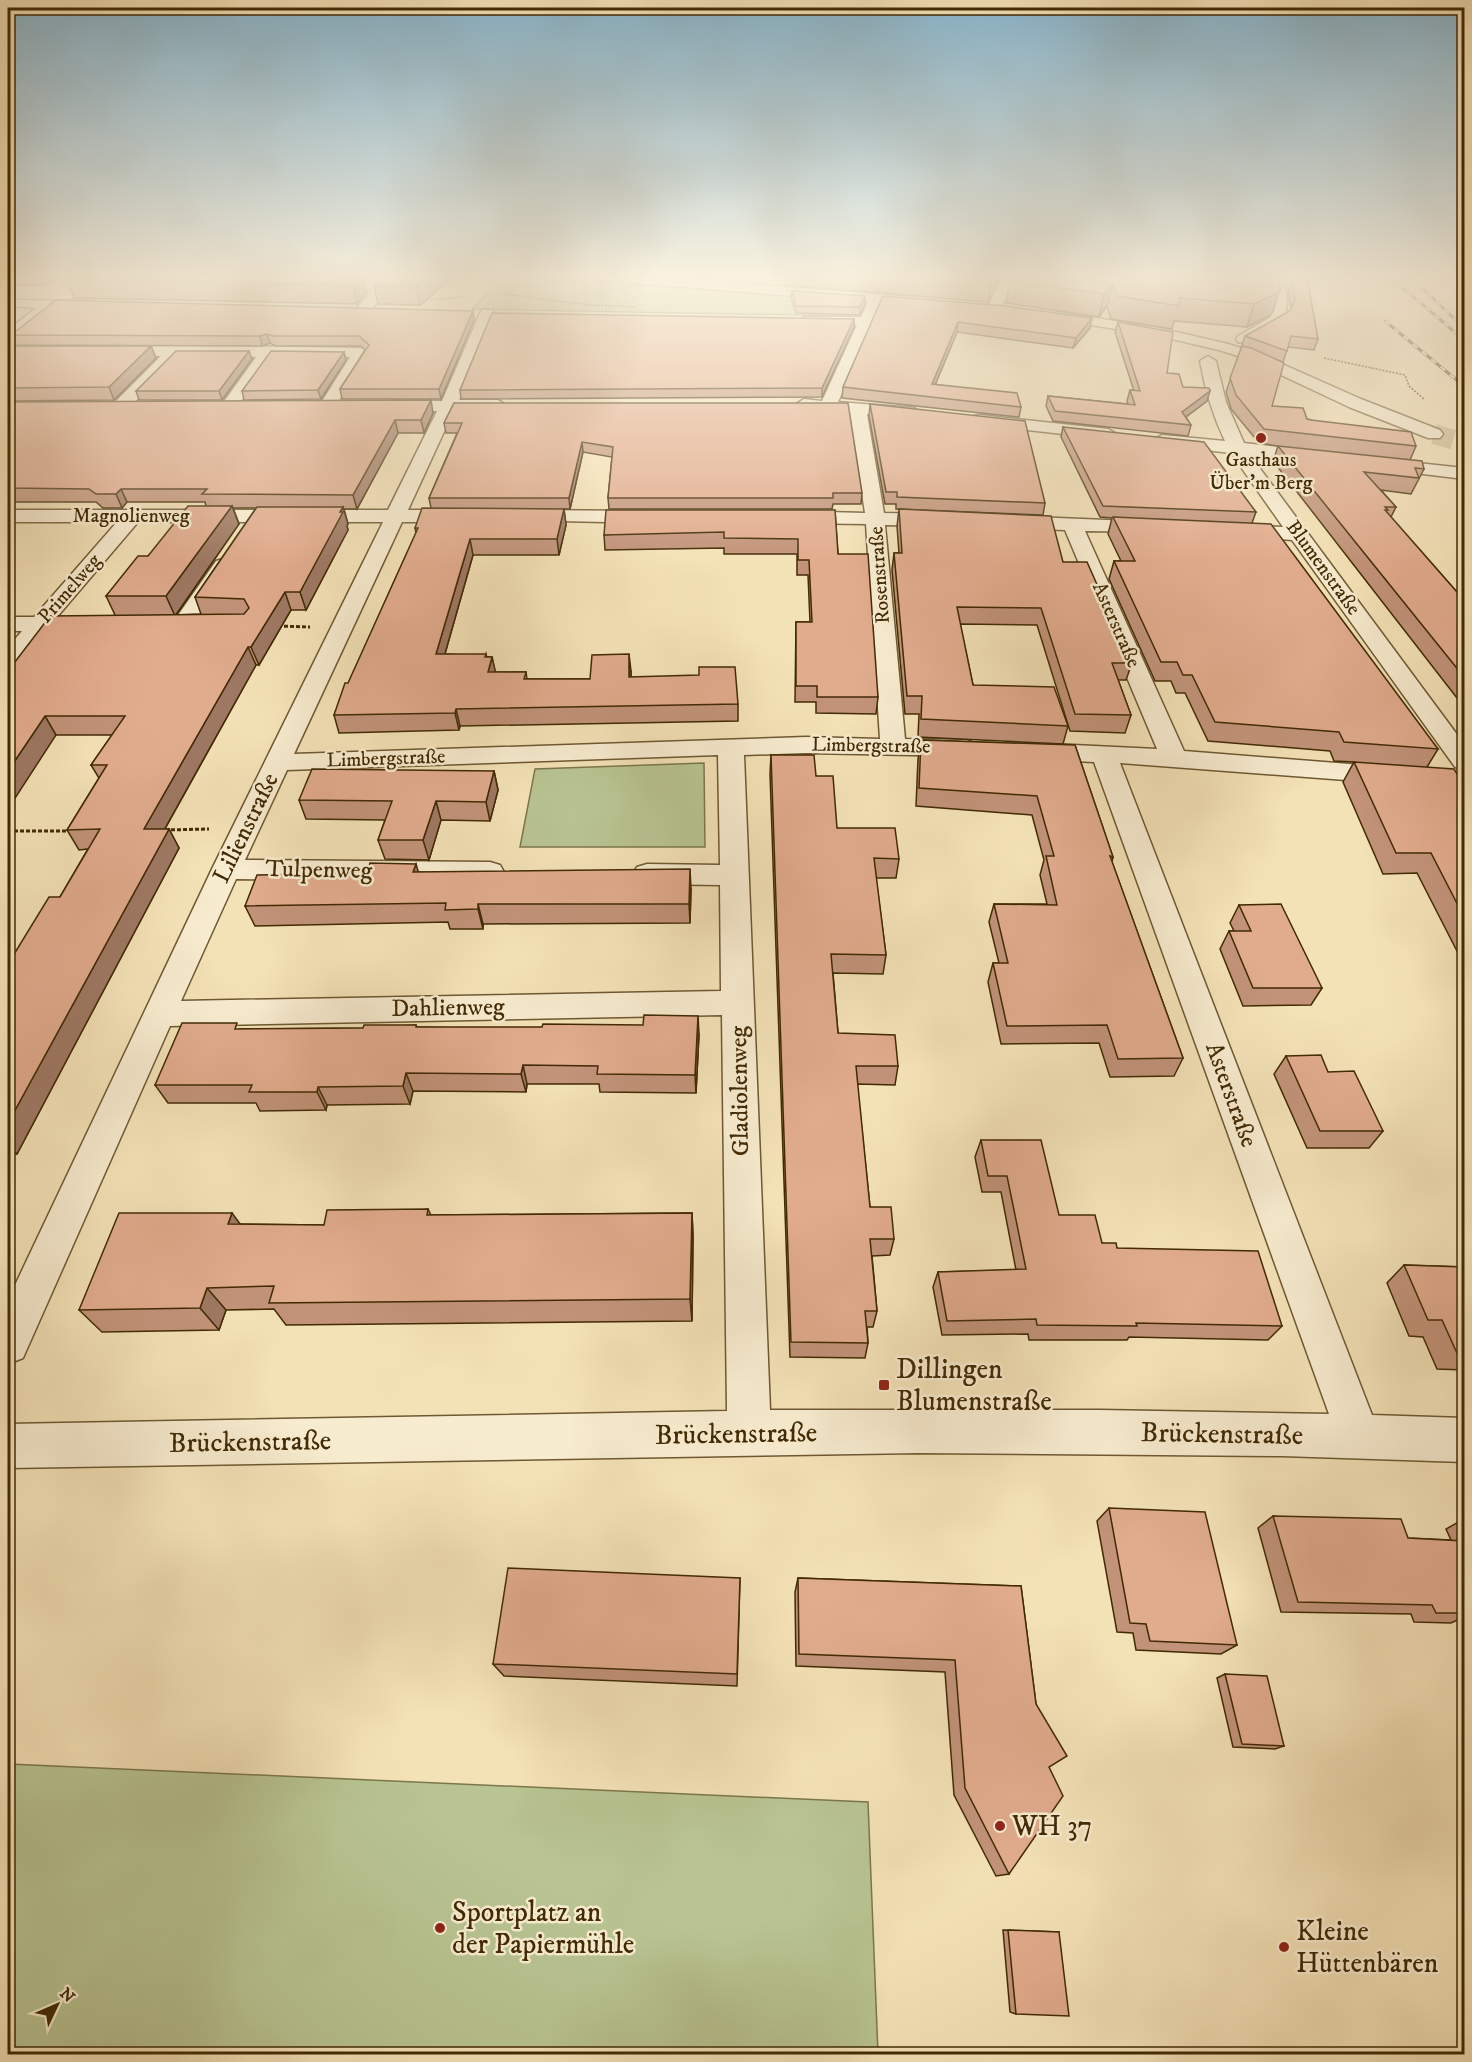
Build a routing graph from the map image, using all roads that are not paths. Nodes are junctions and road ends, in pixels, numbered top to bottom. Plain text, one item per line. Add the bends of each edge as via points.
1 (154, 372) edge
2 (252, 372) edge
3 (348, 372) edge
4 (463, 372) edge
5 (843, 372) edge
6 (1209, 372) edge
7 (1288, 372) edge
8 (783, 403) edge
9 (520, 405) edge
10 (829, 405) junction
11 (327, 406) junction
12 (349, 406) edge
13 (371, 406) edge
14 (448, 406) junction
15 (206, 407) edge
16 (228, 407) junction
17 (250, 407) edge
18 (305, 407) edge
19 (858, 407) junction
20 (97, 408) edge
21 (119, 408) junction
22 (141, 408) edge
23 (928, 415) edge
24 (964, 418) edge
25 (1434, 434) tunnel mouth
26 (1236, 448) junction
27 (1341, 460) edge
28 (1364, 462) edge
29 (1464, 474) edge
30 (394, 516) junction
31 (8, 517) edge
32 (132, 517) junction
33 (256, 517) junction
34 (676, 517) edge
35 (770, 517) edge
36 (875, 517) junction
37 (957, 520) edge
38 (991, 521) edge
39 (1072, 524) junction
40 (1179, 529) edge
41 (1215, 530) edge
42 (1298, 534) junction
43 (8, 624) edge
44 (41, 624) junction
45 (111, 624) edge
46 (158, 624) edge
47 (182, 625) junction
48 (212, 625) edge
49 (8, 661) edge
50 (893, 745) junction
51 (731, 748) junction
52 (1104, 755) junction
53 (1174, 758) junction
54 (1464, 761) edge
55 (277, 762) junction
56 (1464, 781) edge
57 (226, 869) junction
58 (522, 873) edge
59 (617, 874) edge
60 (735, 875) junction
61 (738, 1003) junction
62 (159, 1014) junction
63 (8, 1344) edge
64 (749, 1433) junction
65 (1358, 1436) junction
66 (1464, 1440) edge
67 (8, 1446) edge

1 - 21 street
2 - 16 street
3 - 11 street
4 - 14 street, Lilienstraße
5 - 10 street
6 - 26 street, Blumenstraße via 1211,386
7 - 25 street
8 - 10 street
9 - 14 street
10 - 19 street
11 - 12 street
11 - 18 street
13 - 14 street
14 - 30 street, Lilienstraße
15 - 16 street
16 - 17 street
19 - 23 street
19 - 36 street, Rosenstraße
20 - 21 street
21 - 22 street
24 - 26 street
26 - 27 street
26 - 42 street, Blumenstraße
28 - 29 street
30 - 33 street, Magnolienweg
30 - 34 street, Magnolienweg
30 - 55 street, Lilienstraße
31 - 32 street, Magnolienweg
32 - 33 street, Magnolienweg
32 - 44 street, Primelweg
33 - 47 street
35 - 36 street
36 - 37 street
36 - 50 street, Rosenstraße
38 - 39 street
39 - 40 street
39 - 53 street, Asterstraße
41 - 42 street
42 - 54 street, Blumenstraße
43 - 44 street
44 - 45 street
44 - 49 street, Primelweg
46 - 47 street
47 - 48 street
50 - 51 street, Limbergstraße
50 - 52 street, Limbergstraße
51 - 55 street, Limbergstraße
51 - 60 street, Gladiolenweg
52 - 53 street, Limbergstraße
52 - 65 street, Asterstraße
53 - 56 street, Limbergstraße
55 - 57 street, Lilienstraße
57 - 58 street, Tulpenweg
57 - 62 street, Lilienstraße
59 - 60 street
60 - 61 street, Gladiolenweg
61 - 62 street, Dahlienweg
61 - 64 street, Gladiolenweg
62 - 63 street, Lilienstraße
64 - 65 street, Brückenstraße
64 - 67 street, Brückenstraße
65 - 66 street, Brückenstraße

